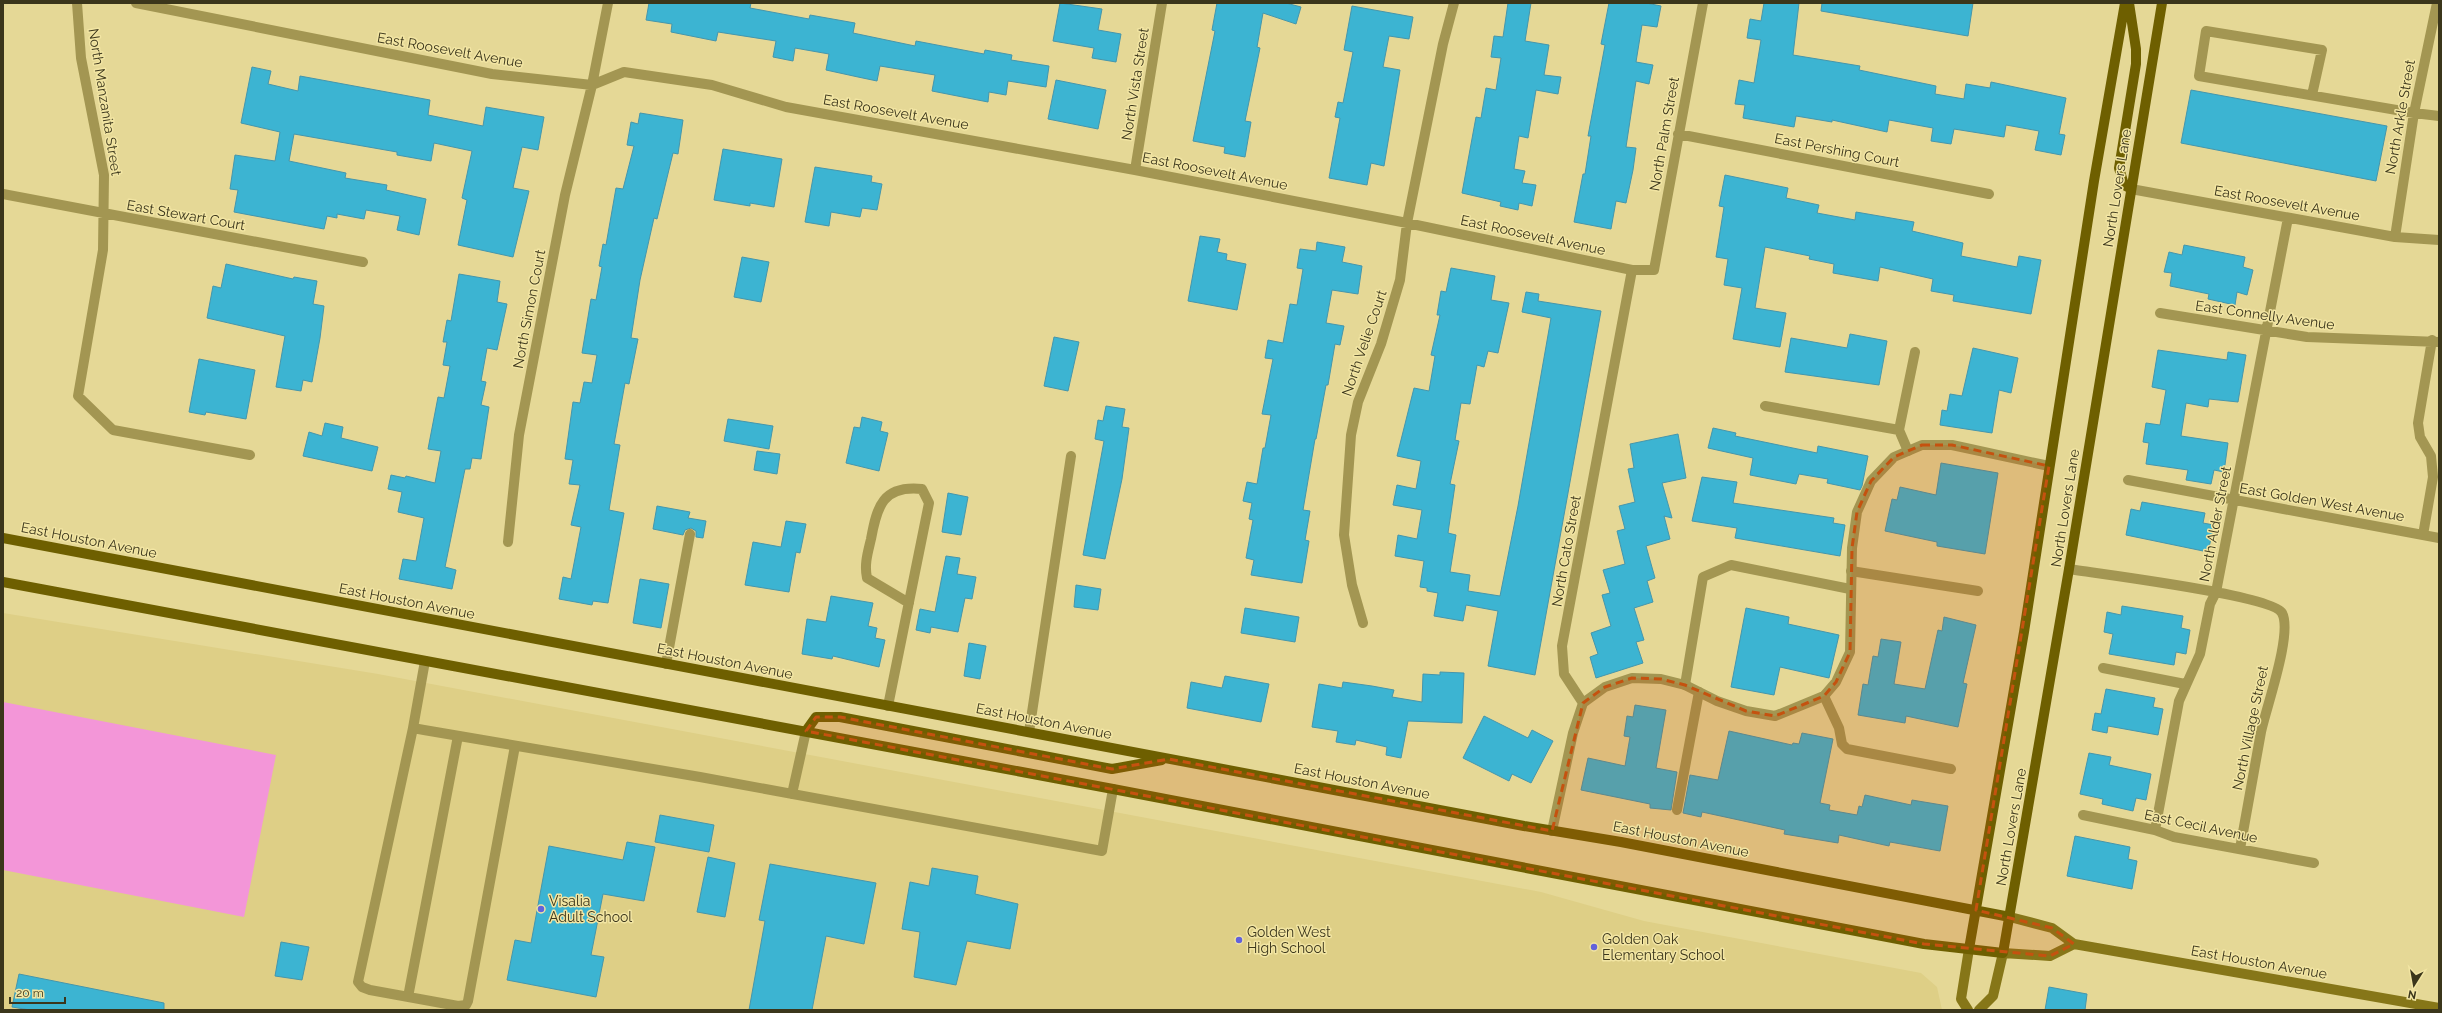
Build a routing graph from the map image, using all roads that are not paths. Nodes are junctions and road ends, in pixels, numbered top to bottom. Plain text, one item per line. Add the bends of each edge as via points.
1 (77, 3) edge
2 (136, 3) edge
3 (608, 3) edge
4 (1162, 3) edge
5 (1454, 3) edge
6 (1703, 3) edge
7 (2125, 3) edge
8 (2129, 3) edge
9 (2162, 3) edge
10 (2437, 3) edge
11 (592, 85) junction
12 (2312, 95) junction
13 (2414, 113) junction
14 (2439, 116) edge
15 (1678, 134) junction
16 (1135, 170) junction
17 (2131, 189) junction
18 (3, 194) edge
19 (1989, 194) dead end
20 (104, 214) junction
21 (2288, 218) junction
22 (1407, 222) junction
23 (2395, 237) junction
24 (2439, 240) edge
25 (363, 262) dead end
26 (1632, 270) junction
27 (1654, 270) joint
28 (2160, 313) dead end
29 (2268, 330) junction
30 (2435, 341) edge
31 (1915, 352) dead end
32 (1765, 406) dead end
33 (1900, 430) junction
34 (1908, 451) junction
35 (250, 455) dead end
36 (1071, 456) dead end
37 (2049, 466) junction
38 (2128, 480) dead end
39 (2233, 500) junction
40 (690, 534) dead end
41 (2423, 535) junction
42 (3, 538) edge
43 (2439, 538) edge
44 (508, 542) dead end
45 (2070, 569) junction
46 (1851, 571) junction
47 (3, 582) edge
48 (1850, 589) junction
49 (1978, 591) dead end
50 (2216, 592) junction
51 (909, 603) junction
52 (1363, 623) dead end
53 (425, 661) junction
54 (666, 664) junction
55 (2103, 668) dead end
56 (2185, 684) junction
57 (1685, 685) junction
58 (1699, 692) junction
59 (1824, 696) junction
60 (1583, 703) junction
61 (888, 706) junction
62 (413, 728) junction
63 (806, 731) junction
64 (1029, 732) junction
65 (458, 736) junction
66 (515, 746) junction
67 (1169, 759) junction
68 (1951, 769) dead end
69 (1113, 789) junction
70 (792, 794) junction
71 (1676, 810) dead end
72 (2083, 815) dead end
73 (1552, 830) junction
74 (2155, 830) junction
75 (2240, 849) junction
76 (2314, 863) dead end
77 (1976, 910) junction
78 (2010, 917) junction
79 (2074, 944) junction
80 (1969, 949) junction
81 (2002, 953) junction
82 (408, 997) junction
83 (2439, 1008) edge
84 (1968, 1010) edge
85 (1979, 1010) edge

1 - 20 street, North Manzanita Street via 80,58 104,175
2 - 11 street, East Roosevelt Avenue via 492,74
3 - 11 street, North Simon Court
4 - 16 street, North Vista Street
5 - 22 street, North Velie Court via 1443,44
6 - 15 street, North Palm Street
7 - 37 main road, North Lovers Lane
8 - 17 main road via 2136,64 2119,168 2124,185
9 - 17 main road, North Lovers Lane
10 - 13 street, North Arkle Street
11 - 16 street, East Roosevelt Avenue via 624,72 712,85 786,107
11 - 44 street, North Simon Court via 565,195 519,435
12 - 12 street via 2200,76 2206,31 2322,50
12 - 13 street
13 - 14 street
13 - 23 street, North Arkle Street
15 - 19 street, East Pershing Court
15 - 27 street, North Palm Street
16 - 22 street, East Roosevelt Avenue
17 - 21 street, East Roosevelt Avenue
17 - 45 main road, North Lovers Lane
18 - 20 street, East Stewart Court
20 - 25 street, East Stewart Court
20 - 35 street, North Manzanita Street via 103,250 78,396 113,430
21 - 23 street, East Roosevelt Avenue
21 - 29 street, North Alder Street
22 - 26 street, East Roosevelt Avenue
22 - 52 street, North Velie Court via 1400,280 1392,311 1358,402 1351,435 1344,534 1352,585
23 - 24 street, East Roosevelt Avenue
26 - 27 street, East Roosevelt Avenue
26 - 60 street, North Cato Street via 1562,646 1564,674
28 - 29 street, East Connelly Avenue
29 - 30 street, East Connelly Avenue via 2344,340
29 - 39 street, North Alder Street
30 - 41 street via 2418,423 2420,437 2431,456 2433,477
31 - 33 street
32 - 33 street
33 - 34 street
34 - 37 street via 1922,445 1952,445
34 - 46 street via 1894,457 1871,481 1857,512
36 - 64 street
37 - 77 main road, North Lovers Lane via 2024,632
38 - 39 street, East Golden West Avenue
39 - 41 street, East Golden West Avenue
39 - 50 street, North Alder Street
40 - 54 street
41 - 43 street, East Golden West Avenue
42 - 54 main road, East Houston Avenue
45 - 50 street
45 - 78 main road, North Lovers Lane
46 - 48 street
46 - 49 street
47 - 53 main road
48 - 57 street via 1731,565 1702,577
48 - 59 street via 1850,652 1836,682
50 - 56 street, North Alder Street via 2210,604 2200,654
50 - 75 street, North Village Street via 2274,606 2282,614 2285,632 2262,730
51 - 51 street via 929,503 922,489 905,487 885,498 876,513 865,567 867,578
51 - 61 street
53 - 62 street
53 - 63 main road
54 - 61 main road, East Houston Avenue
55 - 56 street
56 - 74 street, North Alder Street via 2179,701
57 - 58 street
57 - 60 street via 1660,679 1632,678 1605,687
58 - 59 street via 1746,711 1775,716
58 - 71 street
59 - 68 street via 1839,728 1842,744 1847,749
60 - 73 street
61 - 64 main road, East Houston Avenue
62 - 65 street
62 - 82 street via 358,982 370,990
63 - 67 main road via 816,717 840,717 1112,769
63 - 69 main road
63 - 70 street
64 - 67 main road, East Houston Avenue
65 - 66 street
65 - 82 street
66 - 70 street
66 - 82 street via 468,1001 466,1005 458,1006
67 - 73 main road, East Houston Avenue
69 - 70 street via 1102,851
69 - 80 main road via 1916,943
72 - 74 street, East Cecil Avenue
73 - 77 main road, East Houston Avenue
74 - 75 street, East Cecil Avenue via 2174,837
75 - 76 street, East Cecil Avenue
77 - 78 main road, East Houston Avenue
77 - 80 main road, North Lovers Lane
78 - 79 main road, East Houston Avenue via 2052,928
78 - 81 main road, North Lovers Lane
79 - 81 main road via 2050,956
79 - 83 main road, East Houston Avenue
80 - 81 main road
80 - 84 main road, North Lovers Lane via 1961,998
81 - 85 main road, North Lovers Lane via 1993,996

